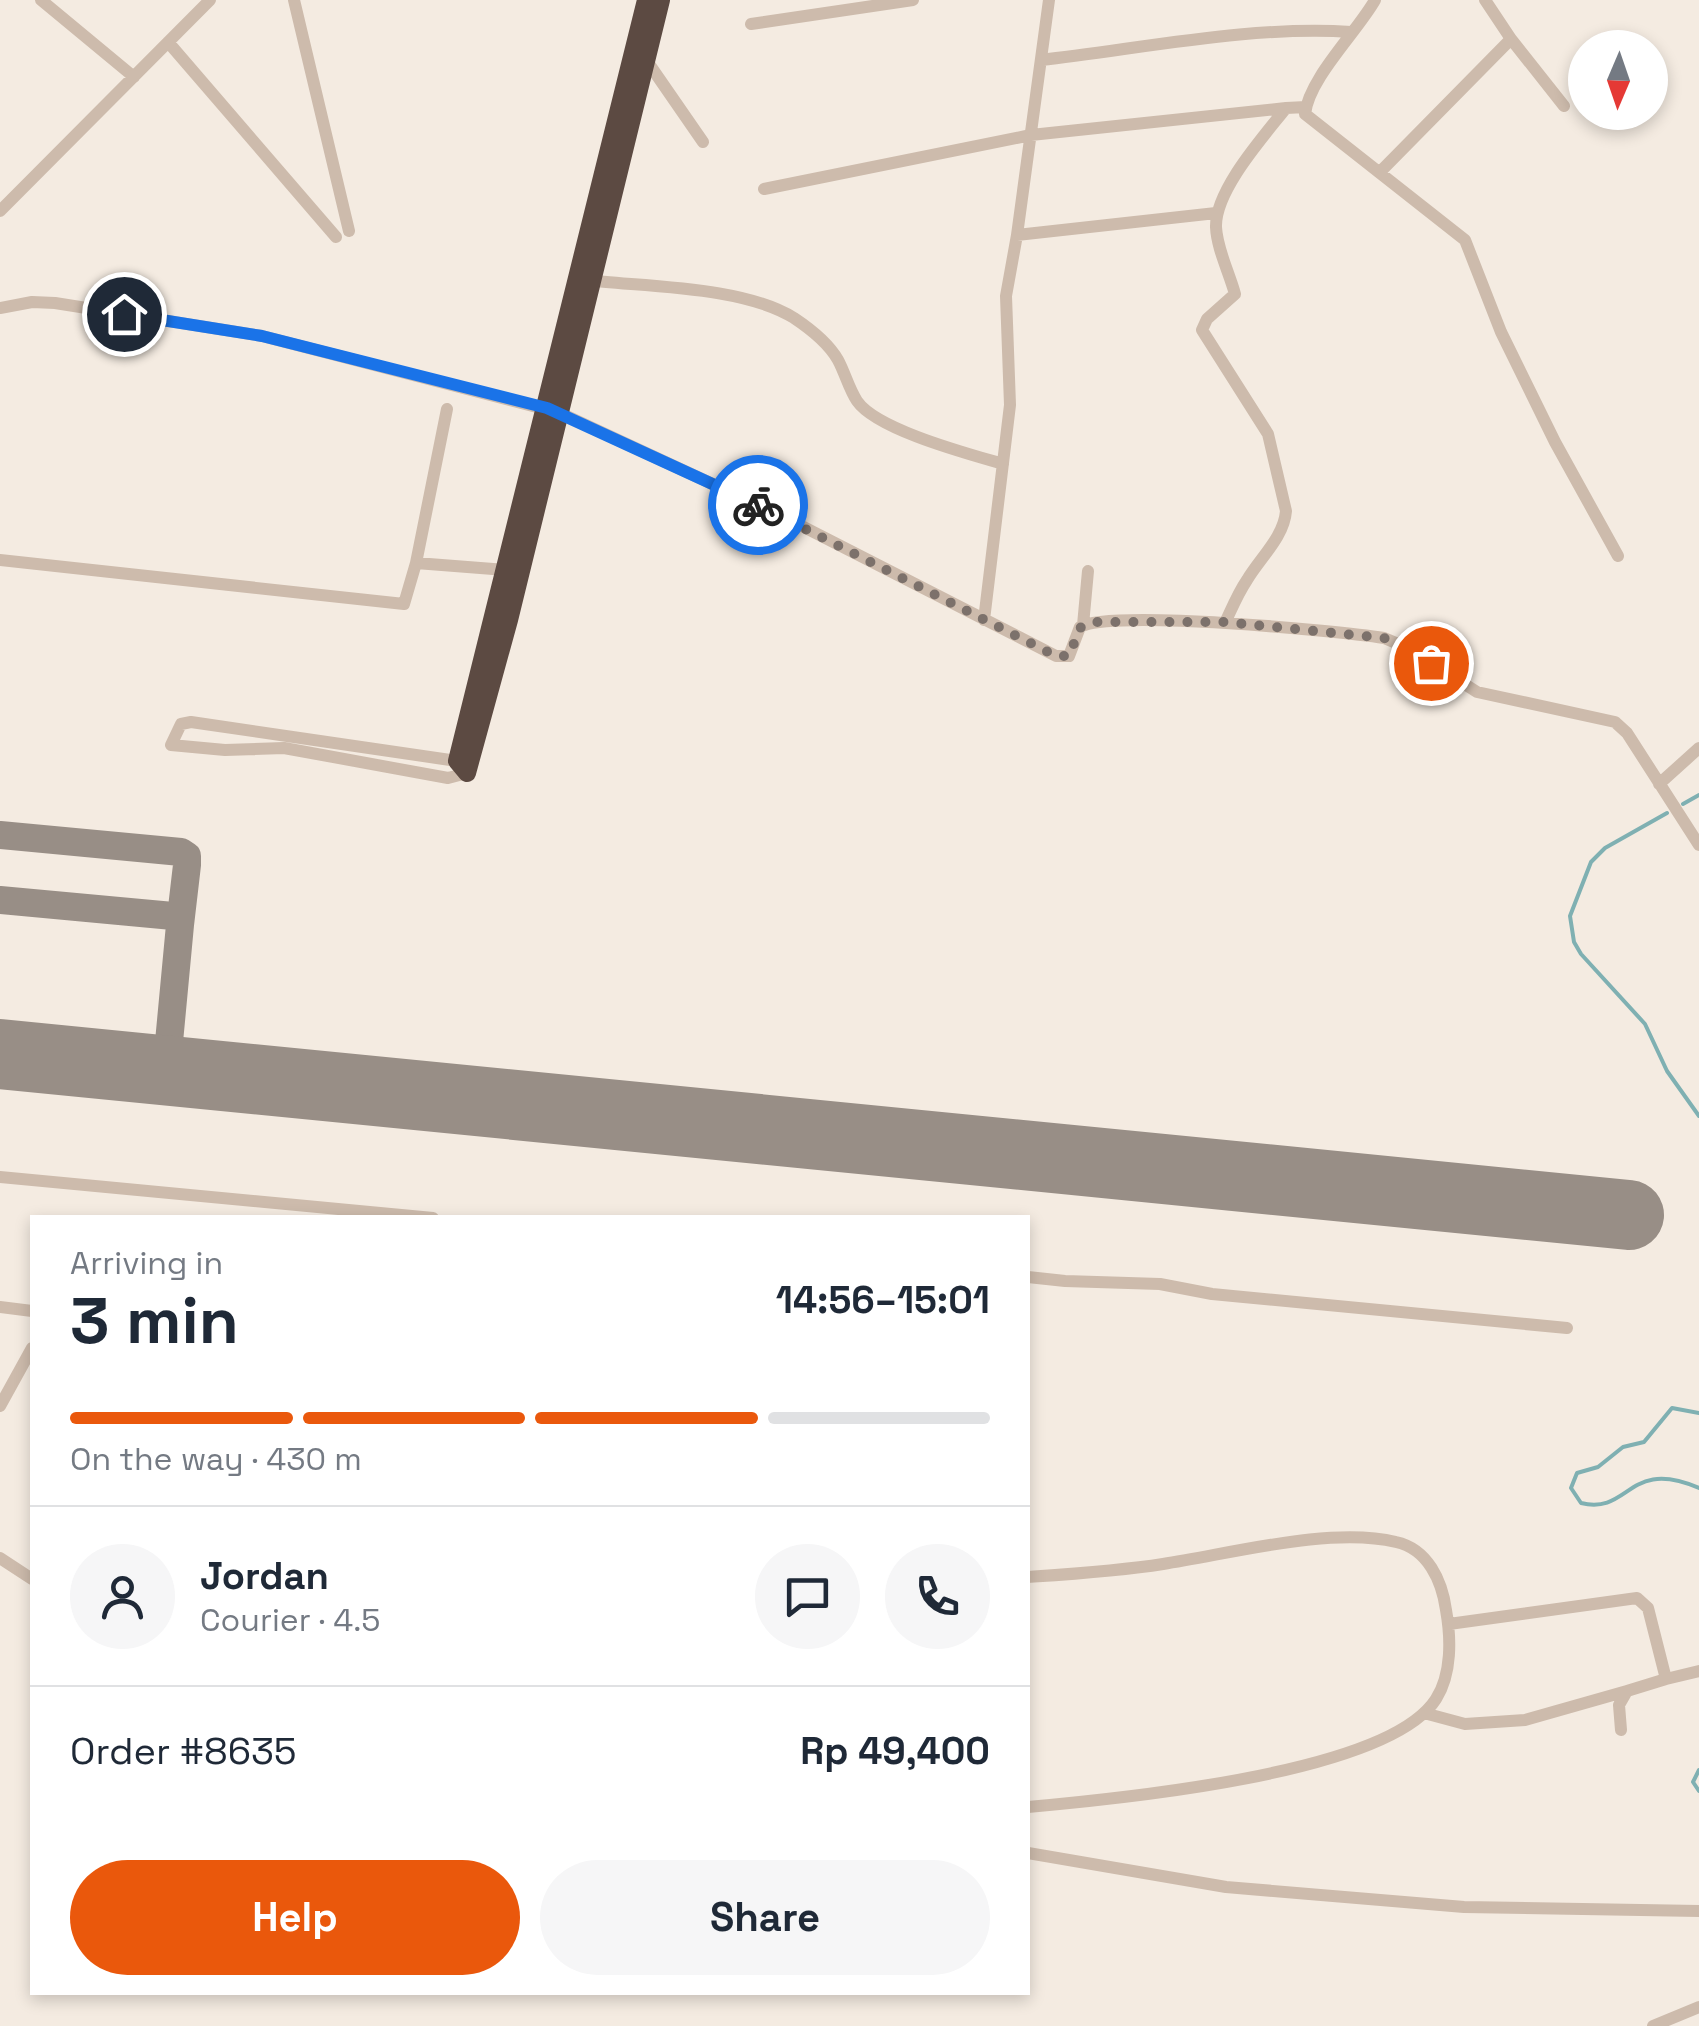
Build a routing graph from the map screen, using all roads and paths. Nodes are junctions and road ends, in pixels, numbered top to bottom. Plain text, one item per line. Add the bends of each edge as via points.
1 (41, 0) edge
2 (210, 0) edge
3 (294, 0) edge
4 (646, 0) edge
5 (660, 0) edge
6 (914, 0) edge
7 (1050, 0) edge
8 (1375, 0) edge
9 (1485, 0) edge
10 (751, 24) dead end
11 (1351, 32) junction
12 (1511, 39) junction
13 (168, 42) junction
14 (1042, 60) junction
15 (647, 61) junction
16 (134, 77) junction
17 (1564, 106) dead end
18 (1306, 107) junction
19 (1286, 108) junction
20 (1031, 135) junction
21 (703, 142) dead end
22 (1380, 172) junction
23 (764, 189) dead end
24 (0, 212) edge
25 (1216, 213) junction
26 (1017, 234) junction
27 (584, 280) junction
28 (0, 308) edge
29 (447, 409) dead end
30 (554, 410) junction
31 (1003, 464) junction
32 (532, 499) junction
33 (1618, 556) dead end
34 (0, 560) edge
35 (416, 563) junction
36 (506, 570) junction
37 (1088, 571) dead end
38 (984, 620) junction
39 (1225, 622) junction
40 (1083, 626) junction
41 (1699, 748) edge
42 (462, 767) junction
43 (1659, 784) junction
44 (1699, 845) edge
45 (0, 1177) edge
46 (401, 1215) edge
47 (1030, 1277) edge
48 (0, 1307) edge
49 (30, 1311) edge
50 (1567, 1328) dead end
51 (30, 1352) edge
52 (0, 1406) edge
53 (0, 1558) edge
54 (30, 1577) edge
55 (1030, 1577) edge
56 (1448, 1624) junction
57 (1699, 1671) edge
58 (1666, 1679) junction
59 (1627, 1691) junction
60 (1424, 1713) junction
61 (1620, 1730) dead end
62 (1030, 1808) edge
63 (1030, 1853) edge
64 (1699, 1912) edge
65 (1699, 2007) edge
66 (1653, 2026) edge

1 - 16 street
2 - 13 street
3 - 13 street via 343,234
4 - 27 highway
5 - 15 highway
6 - 10 street
7 - 14 street
8 - 11 street
9 - 12 street
11 - 14 street via 1264,34
11 - 18 street
12 - 17 street
12 - 22 street
13 - 16 street
14 - 20 street
15 - 21 street
15 - 27 highway
16 - 24 street
18 - 19 street
18 - 22 street via 1308,119
19 - 20 street
19 - 25 street
20 - 23 street
20 - 26 street
22 - 33 street via 1465,240 1501,332
25 - 26 street
25 - 39 street via 1235,294 1202,330 1268,434 1286,511
26 - 31 street via 1006,296 1010,405
27 - 30 highway
27 - 31 street via 756,299 821,340 871,415
28 - 30 street via 55,303 262,336
29 - 35 street
30 - 32 highway
30 - 38 street
31 - 38 street
32 - 36 highway
32 - 42 highway
34 - 35 street via 401,605
35 - 36 street
36 - 42 highway
37 - 40 street
38 - 40 street via 1064,658
39 - 40 street
39 - 43 street via 1384,638 1477,692 1603,718 1628,732
41 - 43 street
42 - 42 street via 448,778 284,748 171,744 180,724 191,722
43 - 44 street
45 - 46 street
47 - 50 street via 1160,1284
48 - 49 street
51 - 52 street
53 - 54 street
55 - 56 street via 1370,1538 1401,1543 1428,1563 1443,1592
56 - 58 street via 1637,1598 1648,1608
56 - 60 street via 1447,1670
57 - 58 street
58 - 59 street
59 - 60 street via 1525,1720 1465,1724
59 - 61 street via 1619,1705
60 - 62 street via 1394,1735 1331,1759
63 - 64 street via 1246,1889 1464,1907
65 - 66 street

